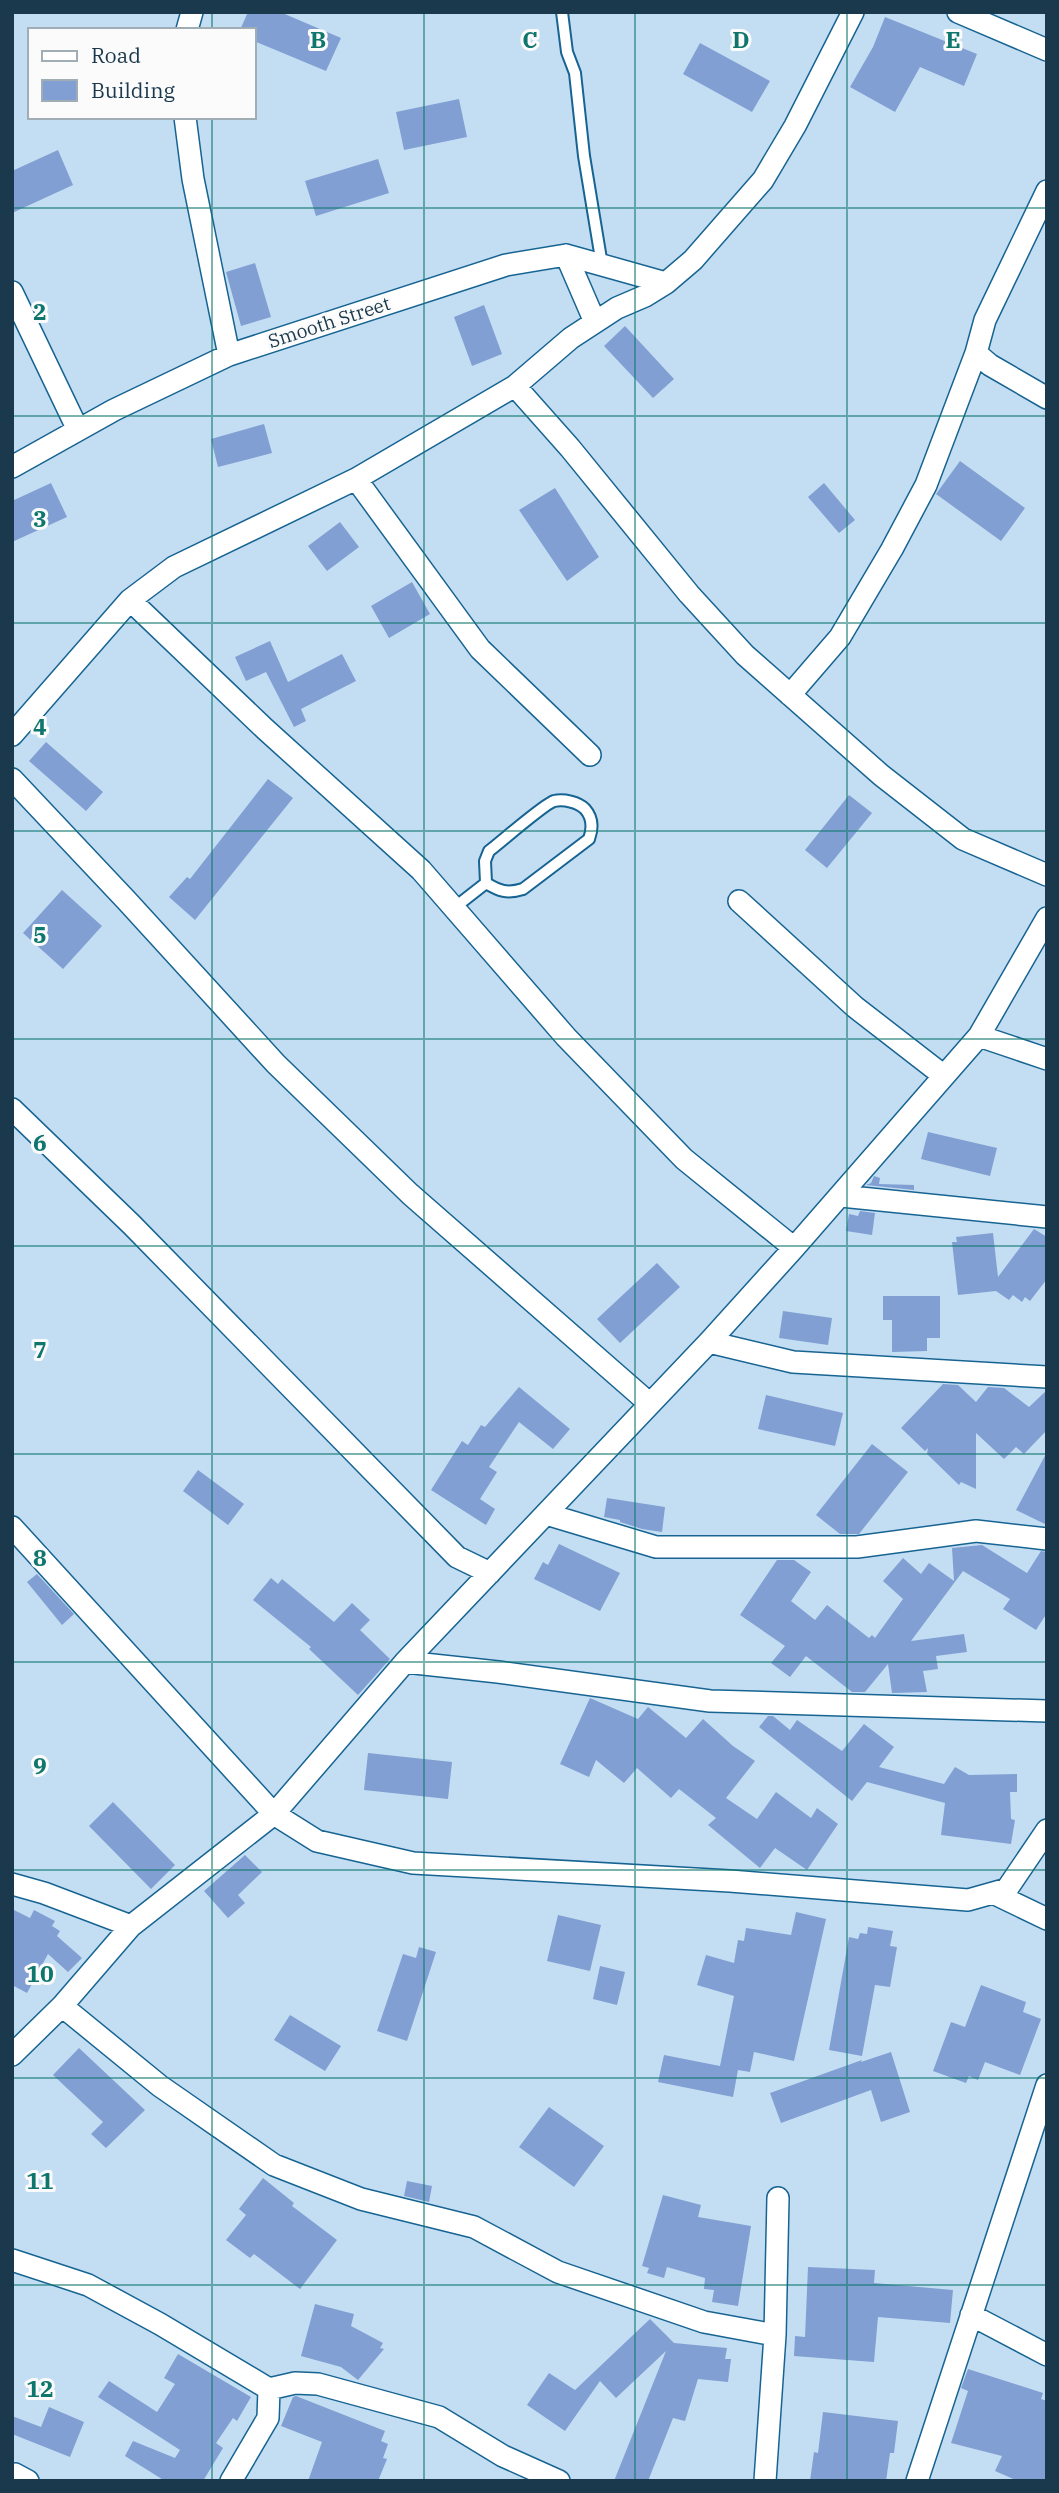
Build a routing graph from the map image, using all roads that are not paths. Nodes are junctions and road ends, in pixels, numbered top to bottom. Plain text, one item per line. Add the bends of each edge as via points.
1 (562, 12) edge
2 (853, 12) edge
3 (958, 12) edge
4 (1047, 51) edge
5 (185, 119) edge
6 (1047, 191) edge
7 (566, 255) junction
8 (602, 265) junction
9 (666, 283) junction
10 (12, 292) edge
11 (595, 322) junction
12 (976, 353) junction
13 (229, 355) junction
14 (515, 386) junction
15 (1047, 398) edge
16 (78, 430) junction
17 (12, 467) edge
18 (356, 479) junction
19 (130, 600) junction
20 (790, 695) junction
21 (12, 735) edge
22 (590, 755) dead end
23 (12, 779) edge
24 (1047, 875) edge
25 (485, 883) junction
26 (739, 901) dead end
27 (454, 908) junction
28 (1047, 918) edge
29 (979, 1036) junction
30 (1047, 1059) edge
31 (944, 1076) junction
32 (12, 1109) edge
33 (841, 1196) junction
34 (1047, 1217) edge
35 (794, 1248) junction
36 (709, 1342) junction
37 (1047, 1377) edge
38 (650, 1404) junction
39 (546, 1514) junction
40 (12, 1527) edge
41 (1047, 1539) edge
42 (490, 1573) junction
43 (405, 1662) junction
44 (1047, 1711) edge
45 (274, 1814) junction
46 (1047, 1830) edge
47 (12, 1884) edge
48 (993, 1893) junction
49 (1047, 1919) edge
50 (131, 1926) junction
51 (62, 2006) junction
52 (12, 2055) edge
53 (1047, 2085) edge
54 (778, 2198) dead end
55 (12, 2260) edge
56 (971, 2315) junction
57 (775, 2335) junction
58 (1047, 2355) edge
59 (269, 2389) junction
60 (231, 2481) edge
61 (559, 2481) edge
62 (765, 2481) edge
63 (917, 2481) edge

1 - 8 lane
2 - 9 street via 763,180 693,260
3 - 4 street
5 - 13 street
6 - 12 street via 985,320
7 - 8 street, Smooth Street
7 - 11 street
7 - 13 street, Smooth Street via 506,265
8 - 9 street, Smooth Street
9 - 11 street
10 - 16 street
11 - 14 street
12 - 15 street
12 - 20 street via 926,485 892,549 840,637
13 - 16 street, Smooth Street
14 - 18 street
14 - 20 street via 689,594 745,655
16 - 17 street, Smooth Street
18 - 19 street via 174,567
18 - 22 street via 480,649
19 - 21 street
19 - 27 street via 421,870
20 - 24 street via 963,839
23 - 38 street via 276,1064 410,1194
25 - 25 lane via 510,893 523,889 589,839 590,814 580,804 553,801 489,851
25 - 27 lane
26 - 31 street via 855,1007
27 - 35 street via 566,1037 684,1159
28 - 29 street
29 - 30 street
29 - 31 street
31 - 33 street
32 - 42 street via 457,1557
33 - 34 street
33 - 35 street
35 - 36 street
36 - 37 street via 793,1362
36 - 38 street
38 - 39 street
39 - 41 street via 656,1547 857,1547 976,1531
39 - 42 street
40 - 45 street
42 - 43 street
43 - 44 street via 710,1701
43 - 45 street
45 - 48 street via 317,1841 413,1863 968,1900
45 - 50 street
46 - 48 street via 1007,1889
47 - 50 street
48 - 49 street
50 - 51 street
51 - 52 street
51 - 57 street via 160,2086 274,2165 361,2199 474,2227 558,2272 704,2322
53 - 56 street
54 - 57 street
55 - 59 street via 88,2285
56 - 58 street
56 - 63 street
57 - 62 street
59 - 60 street via 268,2418
59 - 61 street via 318,2384 439,2417 503,2456

